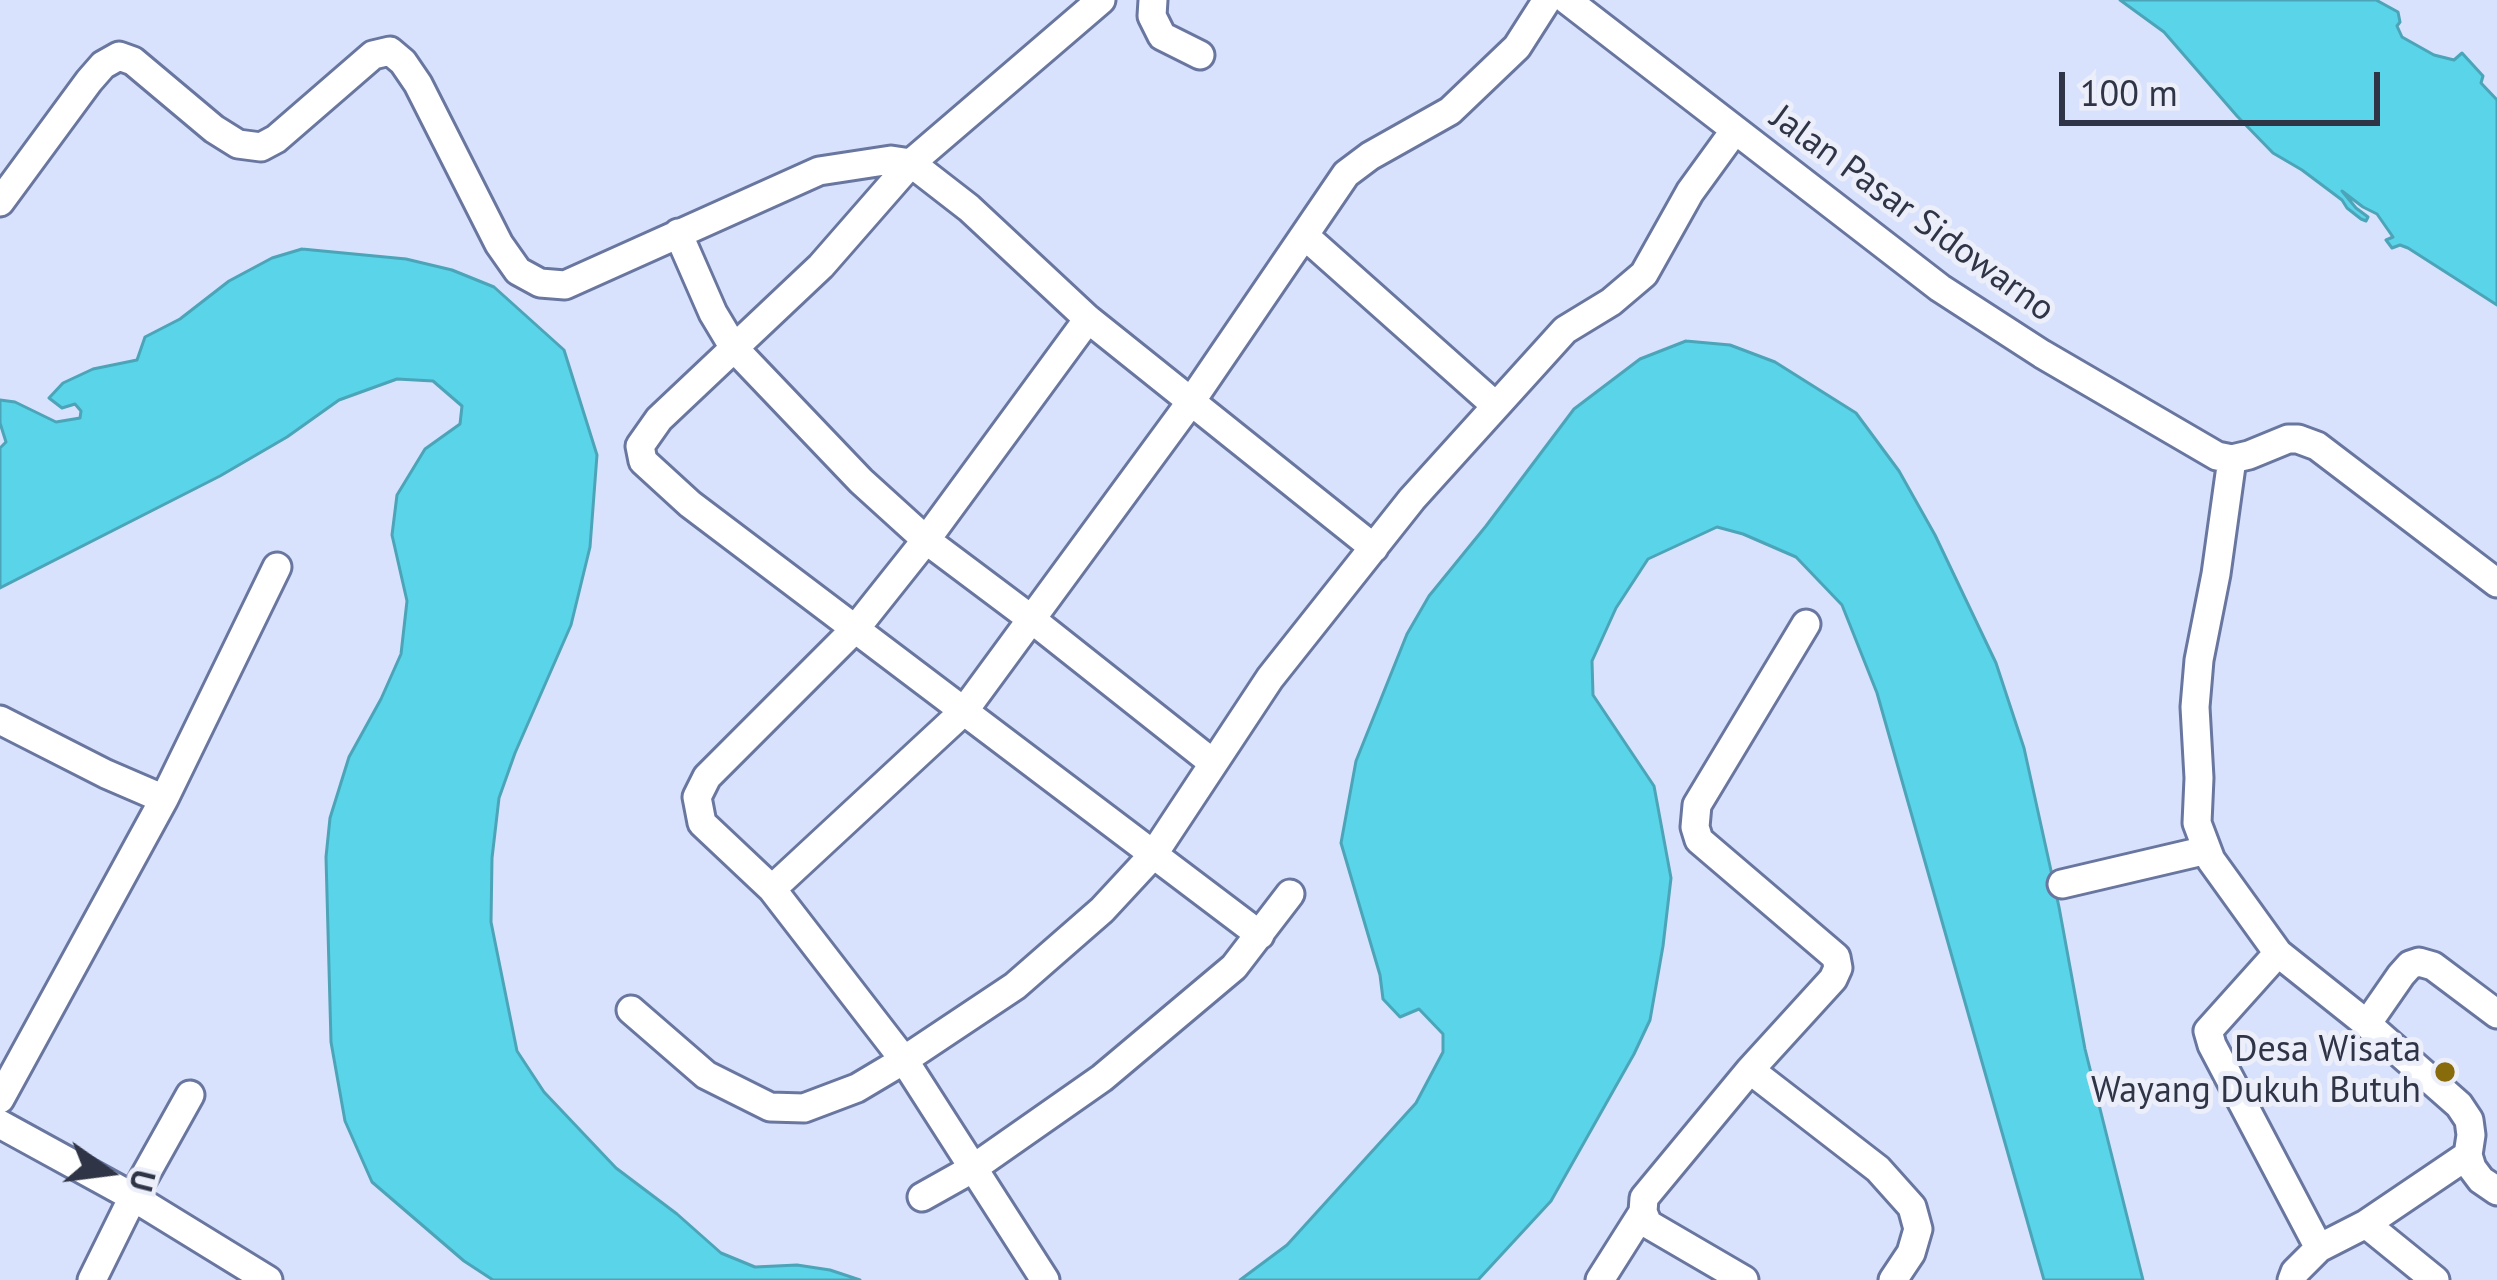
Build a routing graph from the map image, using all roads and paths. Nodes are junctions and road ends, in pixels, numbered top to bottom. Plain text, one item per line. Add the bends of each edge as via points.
1 (1101, 0) edge
2 (1153, 0) edge
3 (1547, 0) edge
4 (1567, 0) edge
5 (1200, 56) dead end
6 (1735, 130) junction
7 (911, 163) junction
8 (12, 166) edge
9 (0, 202) edge
10 (678, 232) junction
11 (1305, 236) junction
12 (1088, 319) junction
13 (734, 347) junction
14 (1190, 403) junction
15 (1496, 406) junction
16 (2232, 459) junction
17 (926, 540) junction
18 (1374, 548) junction
19 (278, 567) dead end
20 (2497, 583) edge
21 (1030, 618) junction
22 (1806, 625) dead end
23 (856, 628) junction
24 (964, 711) junction
25 (1, 724) edge
26 (1214, 763) junction
27 (164, 799) junction
28 (2207, 850) junction
29 (1153, 855) junction
30 (2062, 884) dead end
31 (772, 889) junction
32 (1290, 894) dead end
33 (1260, 935) junction
34 (2278, 953) junction
35 (631, 1010) dead end
36 (2497, 1014) edge
37 (2367, 1024) junction
38 (904, 1060) junction
39 (1750, 1070) junction
40 (190, 1095) dead end
41 (0, 1099) edge
42 (0, 1124) edge
43 (2468, 1155) junction
44 (972, 1168) junction
45 (2497, 1191) edge
46 (133, 1197) junction
47 (922, 1197) dead end
48 (1643, 1212) junction
49 (2366, 1225) junction
50 (2319, 1248) junction
51 (1730, 1276) edge
52 (92, 1280) edge
53 (268, 1280) edge
54 (1045, 1280) edge
55 (1600, 1280) edge
56 (1893, 1280) edge
57 (2292, 1280) edge
58 (2434, 1280) edge

1 - 7 street
2 - 5 street via 1162,36
3 - 11 street via 1517,47 1450,111 1346,174
4 - 6 street, Jalan Pasar Sidowarno
6 - 15 street via 1644,274 1565,330
6 - 16 street, Jalan Pasar Sidowarno via 1940,288 2203,450
7 - 10 street via 819,171
7 - 12 street
7 - 13 street
8 - 9 street
8 - 10 street via 112,58 133,61 238,144 261,146 374,55 390,51 418,84 518,271 565,285
10 - 13 street
11 - 14 street
11 - 15 street
12 - 14 street
12 - 17 street
13 - 17 street
13 - 23 street via 659,419 640,446 643,461
14 - 18 street
14 - 21 street
15 - 18 street
16 - 20 street via 2288,439 2317,446
16 - 28 street via 2195,707 2197,823
17 - 21 street
17 - 23 street
18 - 26 street
19 - 27 street
21 - 24 street
21 - 26 street
22 - 39 street via 1697,806 1699,840 1836,957 1833,979
23 - 24 street
23 - 31 street via 697,797 702,824
24 - 29 street
24 - 31 street
25 - 27 street
26 - 29 street
27 - 41 street
28 - 30 street
28 - 34 street
29 - 33 street
29 - 38 street via 1015,986
31 - 38 street
32 - 33 street
33 - 44 street via 1234,967 1102,1078
34 - 37 street
34 - 50 street via 2208,1031
35 - 38 street via 706,1075 770,1107 804,1108
36 - 37 street via 2419,962
37 - 43 street via 2459,1105 2469,1120
38 - 44 street
39 - 48 street via 1644,1198
39 - 56 street via 1878,1169 1912,1207 1918,1229
40 - 46 street
42 - 46 street
43 - 45 street
43 - 49 street
44 - 47 street
44 - 54 street
46 - 52 street
46 - 53 street
48 - 51 street via 1648,1224
48 - 55 street
49 - 50 street
49 - 58 street
50 - 57 street

